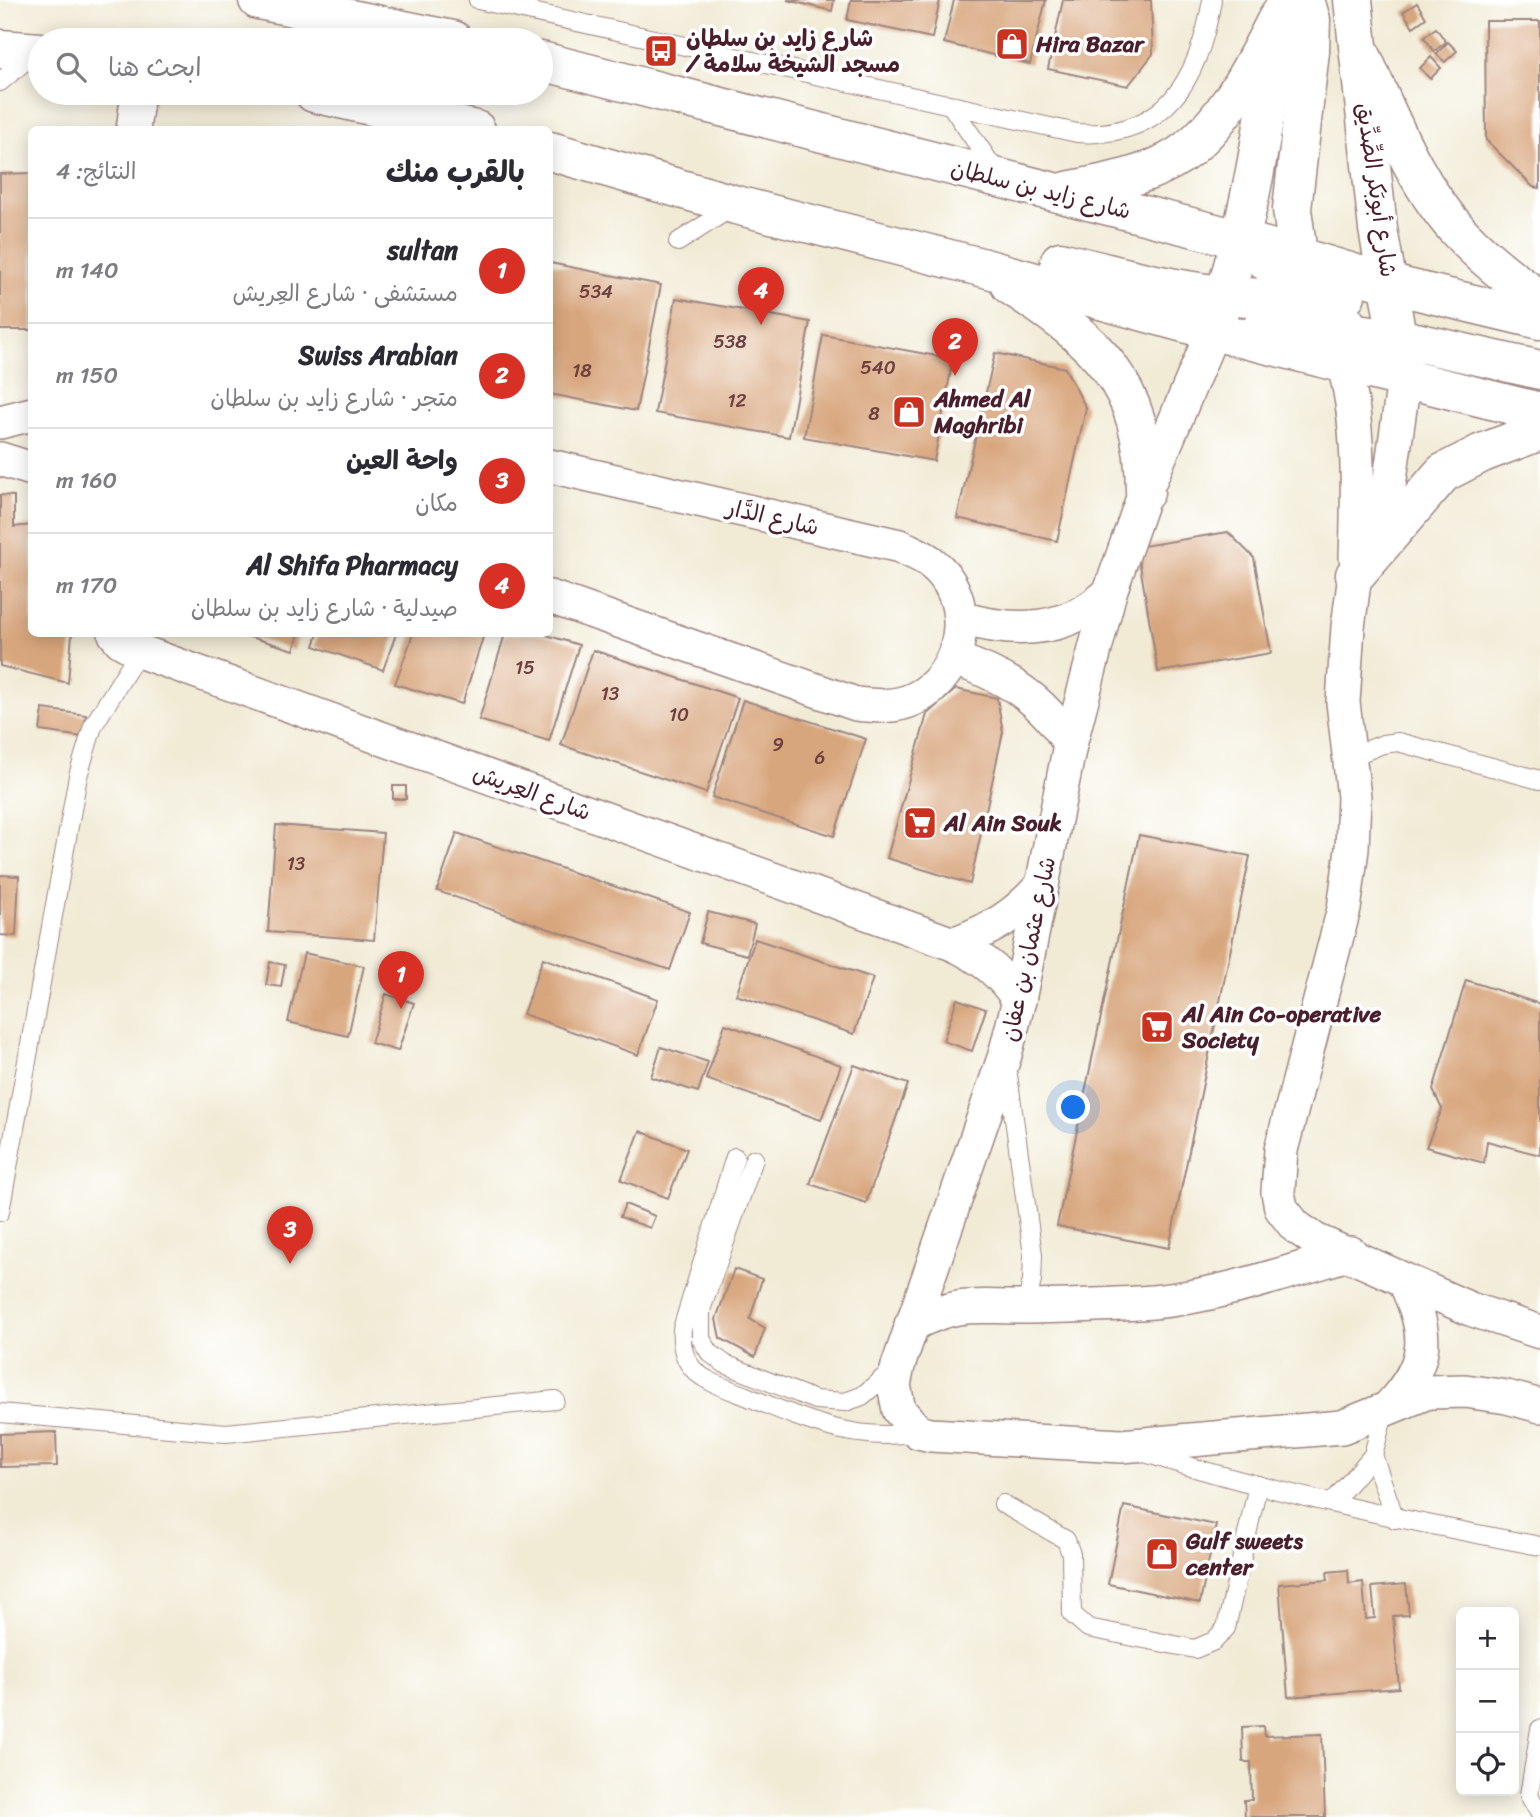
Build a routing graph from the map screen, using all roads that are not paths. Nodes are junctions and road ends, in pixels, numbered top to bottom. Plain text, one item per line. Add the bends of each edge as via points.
1 (258, 0) edge
2 (478, 0) edge
3 (1212, 0) edge
4 (1353, 0) edge
5 (1287, 5) edge
6 (338, 6) edge
7 (412, 28) edge
8 (1359, 50) junction
9 (26, 51) edge
10 (553, 64) edge
11 (0, 82) edge
12 (950, 104) junction
13 (136, 105) edge
14 (367, 105) edge
15 (134, 126) edge
16 (459, 126) edge
17 (553, 152) edge
18 (1001, 179) junction
19 (1059, 193) junction
20 (736, 205) junction
21 (1242, 240) junction
22 (678, 242) dead end
23 (1298, 255) junction
24 (981, 267) junction
25 (1390, 284) junction
26 (1540, 300) edge
27 (1219, 314) junction
28 (1540, 320) edge
29 (1329, 324) junction
30 (1398, 338) junction
31 (1540, 370) edge
32 (1404, 380) junction
33 (1540, 412) edge
34 (28, 415) edge
35 (0, 422) edge
36 (1540, 431) edge
37 (0, 459) edge
38 (553, 467) edge
39 (28, 468) edge
40 (1145, 492) junction
41 (1355, 575) junction
42 (1110, 592) junction
43 (553, 598) edge
44 (961, 618) junction
45 (127, 642) edge
46 (954, 659) junction
47 (1070, 745) junction
48 (1348, 758) junction
49 (1540, 780) edge
50 (1042, 885) junction
51 (953, 944) junction
52 (1019, 1000) junction
53 (1005, 1055) junction
54 (735, 1157) dead end
55 (754, 1160) dead end
56 (0, 1212) edge
57 (1351, 1254) junction
58 (1404, 1280) junction
59 (1026, 1307) junction
60 (911, 1325) junction
61 (1540, 1332) edge
62 (898, 1366) junction
63 (555, 1401) dead end
64 (1540, 1406) edge
65 (0, 1412) edge
66 (1384, 1413) junction
67 (918, 1432) junction
68 (1121, 1446) junction
69 (1373, 1455) junction
70 (1258, 1485) junction
71 (1332, 1503) junction
72 (1003, 1504) dead end
73 (1395, 1519) junction
74 (1540, 1546) edge
75 (1540, 1729) edge
76 (1540, 1814) edge

1 - 6 main road
2 - 12 lane
3 - 12 lane via 1201,52 1189,78 1168,105 1146,119 1095,134 1077,133
4 - 8 main road, شارع أبوبَكر الصِّدِّيق
5 - 19 main road via 1231,100 1180,155 1130,178
5 - 21 main road
5 - 23 main road via 1311,20 1292,209
6 - 7 main road
8 - 25 main road, شارع أبوبَكر الصِّدِّيق via 1378,229
8 - 26 main road via 1401,141 1441,210 1461,234
9 - 11 lane
10 - 18 main road, شارع زايد بن سلطان
12 - 18 lane
13 - 15 street
14 - 16 main road
17 - 20 main road
18 - 19 main road, شارع زايد بن سلطان
19 - 21 main road, شارع زايد بن سلطان
20 - 22 lane
20 - 24 main road
21 - 23 main road, شارع زايد بن سلطان
21 - 27 main road
21 - 29 street
23 - 25 main road, شارع زايد بن سلطان
23 - 29 main road
24 - 27 main road
24 - 40 main road via 1085,338 1108,364 1136,414
25 - 28 main road, شارع زايد بن سلطان
25 - 29 main road
25 - 30 main road, شارع أبوبَكر الصِّدِّيق
27 - 29 main road
27 - 29 main road
27 - 40 street, شارع عثمان بن عفان
29 - 30 main road
29 - 32 main road
29 - 41 street via 1351,401
30 - 31 main road
30 - 32 main road, شارع أبوبَكر الصِّدِّيق
32 - 33 main road
32 - 41 street via 1389,486
34 - 35 street
36 - 41 main road via 1443,472
37 - 39 street
38 - 44 street, شارع الدَّار via 900,546 930,562 951,587
40 - 42 street, شارع عثمان بن عفان
41 - 48 street via 1344,670
42 - 44 street via 1067,621 1032,629 996,628
42 - 47 street, شارع عثمان بن عفان
43 - 46 street, شارع الدَّار via 856,704 885,707 914,699 938,682
44 - 46 street, شارع الدَّار
45 - 51 street, شارع العِريش
45 - 56 lane via 78,776
46 - 47 street via 994,672 1030,695
47 - 50 street, شارع عثمان بن عفان
48 - 49 lane via 1398,742
48 - 57 street via 1354,797 1344,909 1281,1150 1278,1192 1281,1208 1295,1226 1315,1240
50 - 51 street via 1020,910
50 - 52 street, شارع عثمان بن عفان
51 - 52 street, شارع العِريش via 980,956 1003,975
52 - 53 street, شارع عثمان بن عفان
53 - 59 lane via 1033,1255
53 - 60 street, شارع عثمان بن عفان
54 - 67 lane via 682,1329 685,1356 694,1370 713,1382 825,1426 877,1437
55 - 62 lane via 701,1310 701,1339 710,1353 725,1364 816,1400 834,1402 862,1396
57 - 58 street
57 - 59 street via 1272,1278 1156,1302
58 - 61 street
58 - 66 street via 1419,1312 1423,1348 1411,1382
59 - 60 street via 956,1307
60 - 62 street, شارع عثمان بن عفان
62 - 67 street, شارع عثمان بن عفان via 896,1398 905,1419
63 - 65 lane via 226,1433
64 - 66 street via 1465,1391 1428,1392
66 - 68 street via 1342,1427
66 - 69 lane
67 - 68 street via 951,1439
68 - 70 lane
69 - 71 lane
69 - 73 lane
70 - 71 lane
70 - 72 lane via 1226,1628 1214,1641 1195,1649 1088,1628 1078,1622 1072,1614 1071,1553 1066,1540
71 - 73 lane
73 - 74 lane
75 - 76 lane via 1529,1794

